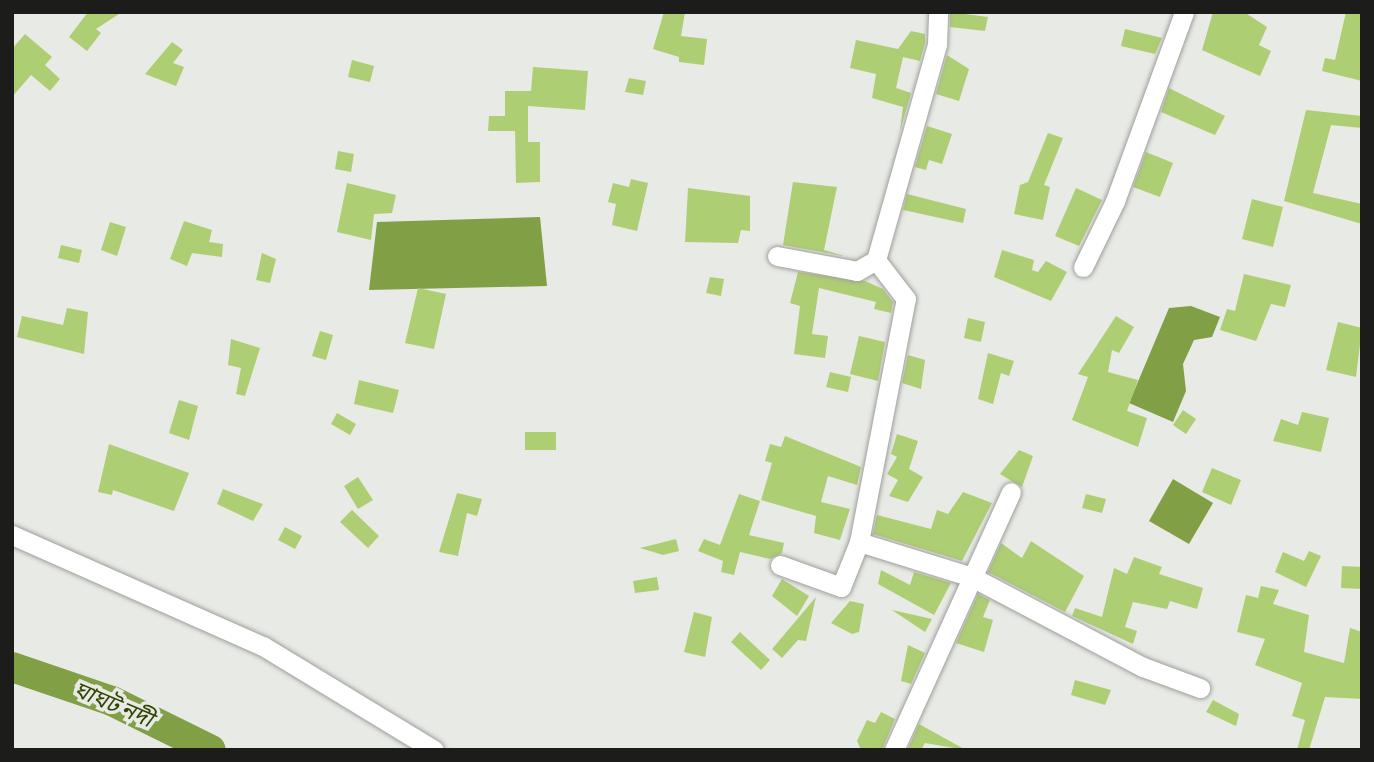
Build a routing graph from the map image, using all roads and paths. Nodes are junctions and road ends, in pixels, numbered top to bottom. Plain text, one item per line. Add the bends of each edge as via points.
1 (938, 12) edge
2 (1184, 12) edge
3 (777, 256) dead end
4 (876, 260) junction
5 (1083, 267) dead end
6 (1011, 492) dead end
7 (12, 535) edge
8 (859, 542) junction
9 (780, 565) dead end
10 (972, 577) junction
11 (1200, 688) dead end
12 (434, 750) edge
13 (894, 750) edge

1 - 4 street via 937,45
2 - 5 street via 1115,201
3 - 4 street via 857,271
4 - 8 street via 905,299
6 - 10 street
7 - 12 street via 263,646
8 - 9 street via 841,587
8 - 10 street
10 - 11 street via 1143,667
10 - 13 street

